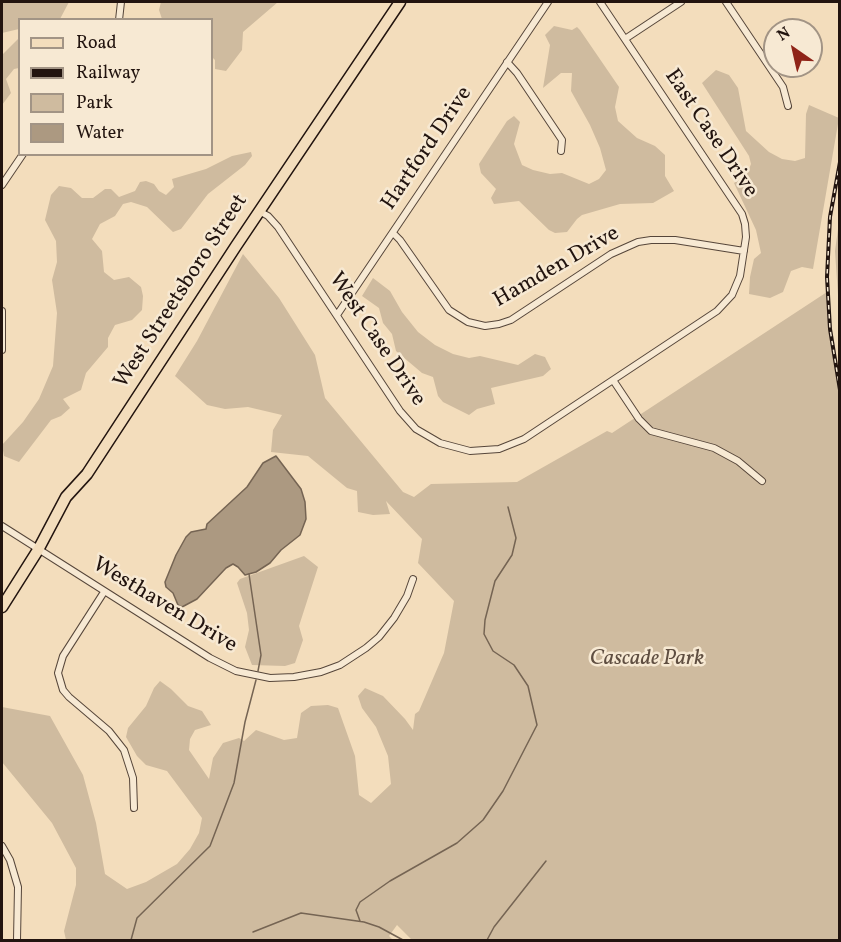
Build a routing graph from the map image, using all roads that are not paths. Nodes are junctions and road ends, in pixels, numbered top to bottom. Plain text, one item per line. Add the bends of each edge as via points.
1 (121, 2) edge
2 (400, 2) edge
3 (548, 2) edge
4 (600, 2) edge
5 (681, 2) edge
6 (726, 2) edge
7 (119, 18) edge
8 (625, 39) junction
9 (507, 62) junction
10 (788, 106) dead end
11 (561, 151) dead end
12 (22, 156) edge
13 (2, 185) edge
14 (259, 211) junction
15 (393, 233) junction
16 (744, 252) junction
17 (2, 311) edge
18 (337, 315) junction
19 (2, 350) edge
20 (613, 380) junction
21 (762, 481) dead end
22 (2, 526) edge
23 (38, 550) junction
24 (413, 579) dead end
25 (104, 592) junction
26 (2, 607) edge
27 (134, 808) dead end
28 (2, 846) edge
29 (17, 940) edge

1 - 7 street
2 - 14 main road, West Streetsboro Street
3 - 9 street, Hartford Drive
4 - 8 street, East Case Drive
5 - 8 street
6 - 10 street via 783,87
8 - 16 street, East Case Drive via 742,214
9 - 11 street via 562,140
9 - 15 street, Hartford Drive
12 - 13 street
14 - 18 street, West Case Drive via 273,220
14 - 23 main road, West Streetsboro Street via 87,474 66,497
15 - 16 street, Hamden Drive via 449,310 468,322 485,326 511,320 609,256 638,242 675,240
15 - 18 street, Hartford Drive
16 - 20 street, East Case Drive via 740,278 726,304
17 - 19 street
18 - 20 street, West Case Drive via 409,421 432,440 457,449 487,450 516,443
20 - 21 street via 651,431 714,448
22 - 23 street, Westhaven Drive
23 - 25 street, Westhaven Drive
23 - 26 main road, West Streetsboro Street
24 - 25 street, Westhaven Drive via 394,618 366,648 332,668 282,678 224,666
25 - 27 street via 63,656 58,673 69,697 109,731 124,750 133,778
28 - 29 street via 18,887

